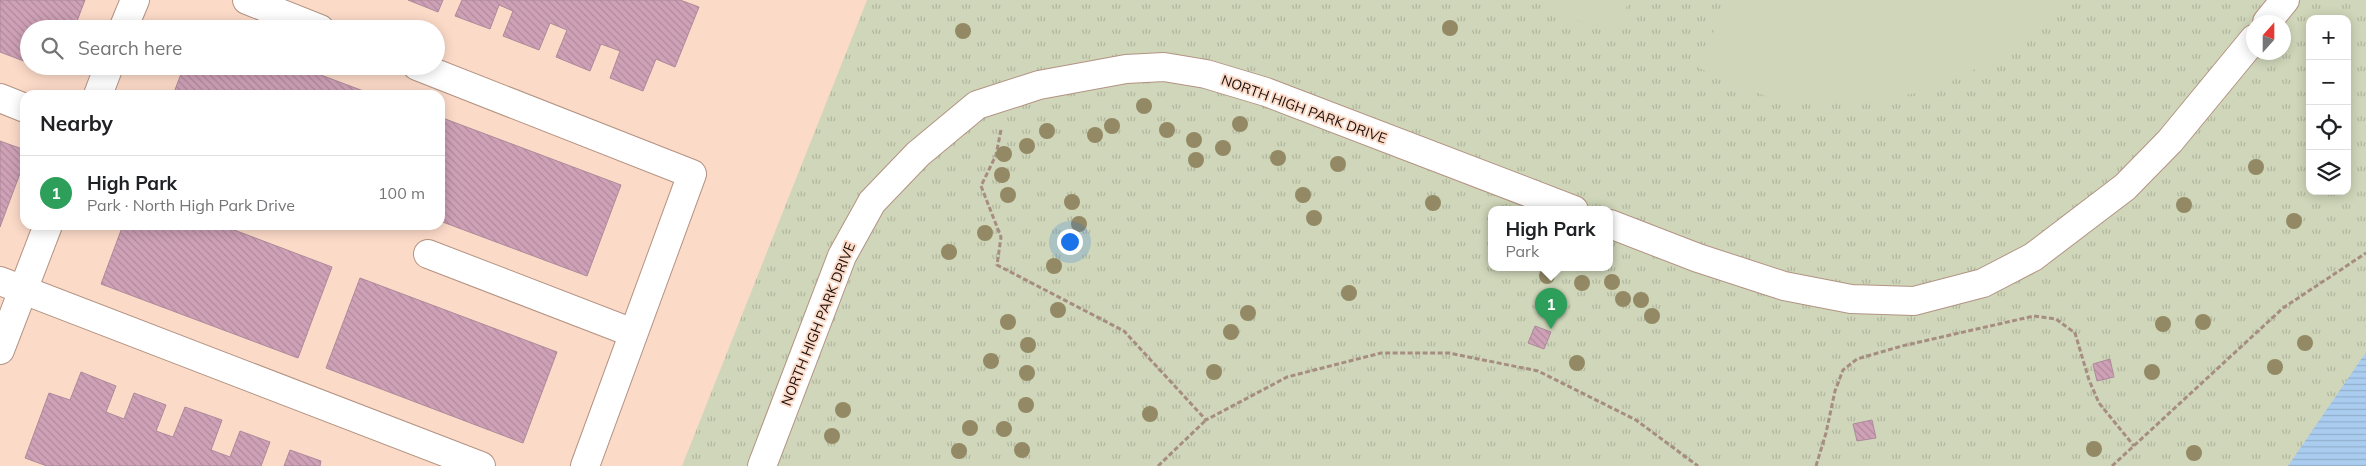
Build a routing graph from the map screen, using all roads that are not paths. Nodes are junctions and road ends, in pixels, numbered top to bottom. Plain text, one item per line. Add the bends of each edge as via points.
1 (135, 0) edge
2 (247, 0) edge
3 (2285, 0) edge
4 (2273, 15) edge
5 (127, 20) edge
6 (297, 20) edge
7 (2246, 49) edge
8 (106, 75) edge
9 (440, 75) edge
10 (100, 90) edge
11 (0, 98) edge
12 (20, 106) edge
13 (1564, 206) edge
14 (1613, 225) edge
15 (45, 230) edge
16 (428, 254) dead end
17 (11, 285) edge
18 (633, 333) junction
19 (0, 350) edge
20 (481, 466) edge
21 (585, 466) edge
22 (762, 466) edge

1 - 5 street
2 - 6 street
3 - 4 street
7 - 14 street via 2170,141 2125,187 2033,257 1983,283 1914,301 1851,299 1784,286
8 - 10 street
9 - 18 street via 692,174
11 - 12 street
13 - 22 street, NORTH HIGH PARK DRIVE via 1266,92 1206,74 1164,67 1126,69 1039,85 977,105 918,154 872,202 842,256
15 - 17 street
16 - 18 street
17 - 19 street
17 - 20 street
18 - 21 street

